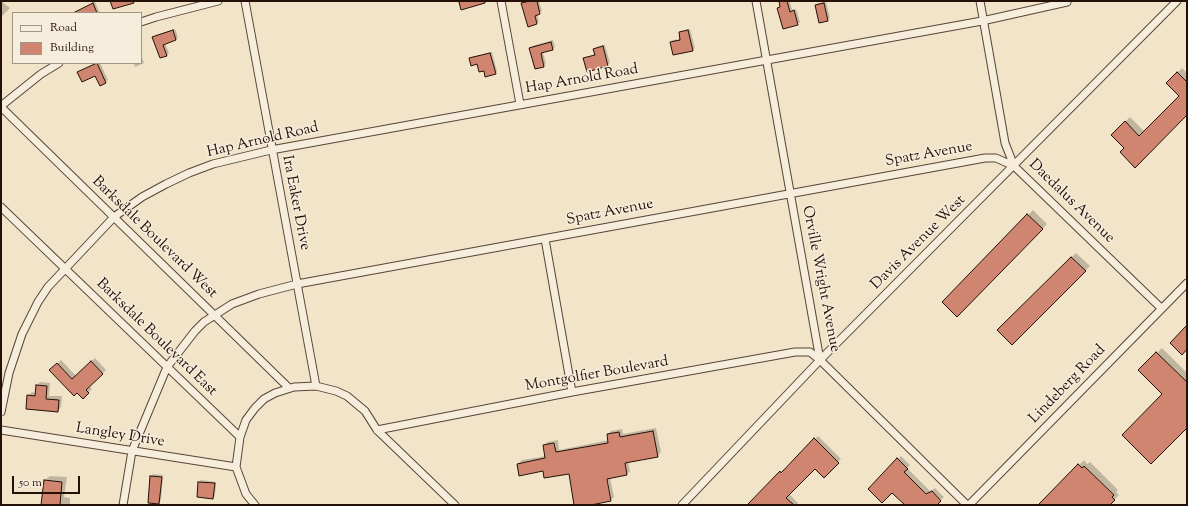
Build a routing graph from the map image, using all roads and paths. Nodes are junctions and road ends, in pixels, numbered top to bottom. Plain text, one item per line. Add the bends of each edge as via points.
1 (218, 1) edge
2 (245, 1) edge
3 (501, 1) edge
4 (756, 1) edge
5 (980, 1) edge
6 (1067, 1) edge
7 (1177, 1) edge
8 (982, 21) junction
9 (142, 22) edge
10 (767, 60) junction
11 (57, 64) edge
12 (520, 104) junction
13 (1, 107) edge
14 (271, 150) junction
15 (1014, 166) junction
16 (791, 193) junction
17 (1, 207) edge
18 (114, 217) junction
19 (545, 239) junction
20 (65, 268) junction
21 (1187, 283) edge
22 (297, 284) junction
23 (1161, 308) junction
24 (214, 315) junction
25 (820, 360) junction
26 (167, 367) junction
27 (316, 386) junction
28 (292, 388) junction
29 (572, 392) junction
30 (1, 412) edge
31 (1, 430) edge
32 (377, 430) junction
33 (240, 437) junction
34 (132, 451) junction
35 (236, 467) junction
36 (123, 505) edge
37 (255, 505) edge
38 (455, 505) edge
39 (682, 505) edge
40 (968, 505) edge

1 - 9 street
2 - 14 street, Ira Eaker Drive
3 - 12 street
4 - 10 street, Orville Wright Avenue
5 - 8 street, Daedalus Avenue
6 - 8 street, Hap Arnold Road
7 - 15 street, Davis Avenue West
8 - 10 street, Hap Arnold Road
8 - 15 street, Daedalus Avenue via 1005,143
10 - 12 street, Hap Arnold Road
10 - 16 street, Orville Wright Avenue
11 - 13 street
12 - 14 street, Hap Arnold Road
13 - 18 street, Barksdale Boulevard West
14 - 18 street, Hap Arnold Road via 188,173 148,194
14 - 22 street, Ira Eaker Drive
15 - 16 street, Spatz Avenue via 996,158 985,158
15 - 23 street, Daedalus Avenue
15 - 25 street, Davis Avenue West
16 - 19 street, Spatz Avenue
16 - 25 street, Orville Wright Avenue
17 - 20 street, Barksdale Boulevard East
18 - 20 street, Hap Arnold Road
18 - 24 street, Barksdale Boulevard West
19 - 22 street, Spatz Avenue
19 - 29 street
20 - 26 street, Barksdale Boulevard East
20 - 30 street, Hap Arnold Road via 38,302 22,334 9,374
21 - 23 street, Lindeberg Road
22 - 24 street, Spatz Avenue via 232,304
22 - 27 street, Ira Eaker Drive
23 - 40 street, Lindeberg Road
24 - 26 street, Spatz Avenue via 195,331
24 - 28 street, Barksdale Boulevard West
25 - 29 street, Montgolfier Boulevard via 810,352 795,352
25 - 39 street, Davis Avenue West
25 - 40 street, Orville Wright Avenue
26 - 33 street, Barksdale Boulevard East
26 - 34 street, Spatz Avenue
27 - 28 street
27 - 32 street via 347,396 365,411
28 - 33 street via 275,392 254,408
29 - 32 street, Montgolfier Boulevard
31 - 34 street, Langley Drive
32 - 38 street
33 - 35 street
34 - 35 street, Langley Drive
34 - 36 street, Spatz Avenue
35 - 37 street via 246,494

